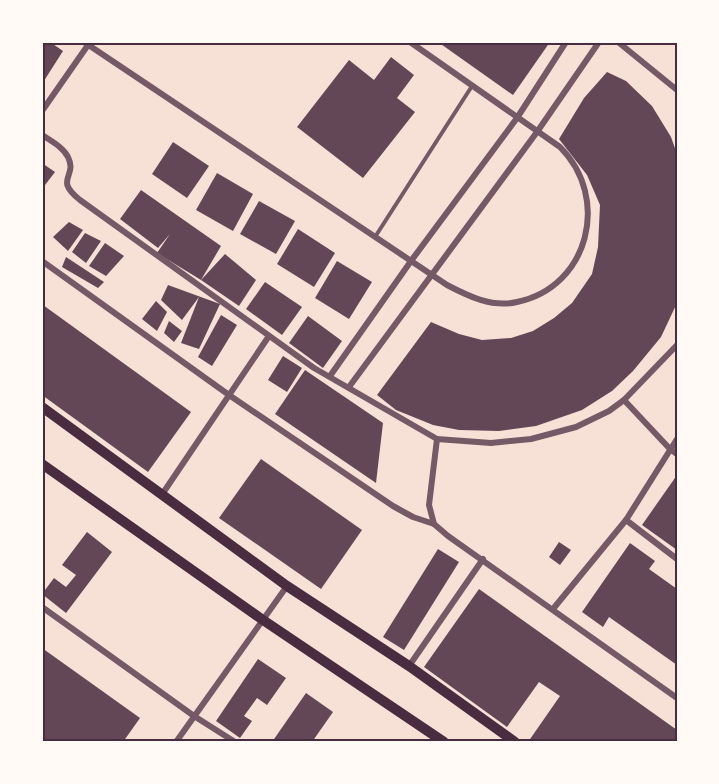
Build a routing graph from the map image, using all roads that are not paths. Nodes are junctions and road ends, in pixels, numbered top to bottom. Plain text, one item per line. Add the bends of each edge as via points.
1 (410, 42) edge
2 (566, 42) edge
3 (599, 42) edge
4 (618, 42) edge
5 (86, 44) edge
6 (472, 86) junction
7 (677, 90) edge
8 (42, 111) edge
9 (518, 118) junction
10 (537, 132) junction
11 (42, 135) edge
12 (375, 237) junction
13 (42, 261) edge
14 (411, 261) junction
15 (431, 274) junction
16 (269, 336) junction
17 (677, 345) edge
18 (330, 376) junction
19 (349, 387) junction
20 (229, 395) junction
21 (624, 400) junction
22 (42, 407) edge
23 (437, 439) junction
24 (677, 440) edge
25 (670, 449) junction
26 (677, 454) edge
27 (42, 464) edge
28 (163, 494) junction
29 (626, 520) junction
30 (434, 524) junction
31 (483, 559) junction
32 (677, 559) edge
33 (287, 586) junction
34 (42, 607) edge
35 (553, 609) junction
36 (263, 620) junction
37 (409, 666) junction
38 (677, 698) edge
39 (194, 716) junction
40 (176, 742) edge
41 (235, 742) edge
42 (444, 742) edge
43 (515, 742) edge

1 - 6 street
2 - 9 street
3 - 10 street
4 - 7 street
5 - 8 street
5 - 12 street
6 - 9 street
6 - 12 lane
9 - 10 street
9 - 14 street
10 - 15 street
10 - 15 street via 569,156 584,186 588,228 584,246 570,271 547,290 515,303 483,301
11 - 16 street via 68,156 66,183 71,193
12 - 14 street
13 - 20 street
14 - 15 street
14 - 18 street
15 - 19 street
16 - 18 street
16 - 20 street
17 - 21 street
18 - 19 street
19 - 23 street
20 - 28 street
20 - 30 street via 403,512
21 - 23 street via 576,427 531,439 491,443
21 - 25 street
22 - 28 main road
23 - 30 street via 429,506
24 - 25 street
25 - 26 street
25 - 29 street
27 - 36 main road
28 - 33 main road
29 - 32 street
29 - 35 street
30 - 31 street
31 - 35 street
31 - 37 street
33 - 36 street
33 - 37 main road
34 - 39 street
35 - 38 street
36 - 39 street
36 - 42 main road
37 - 43 main road
39 - 40 street
39 - 41 street

